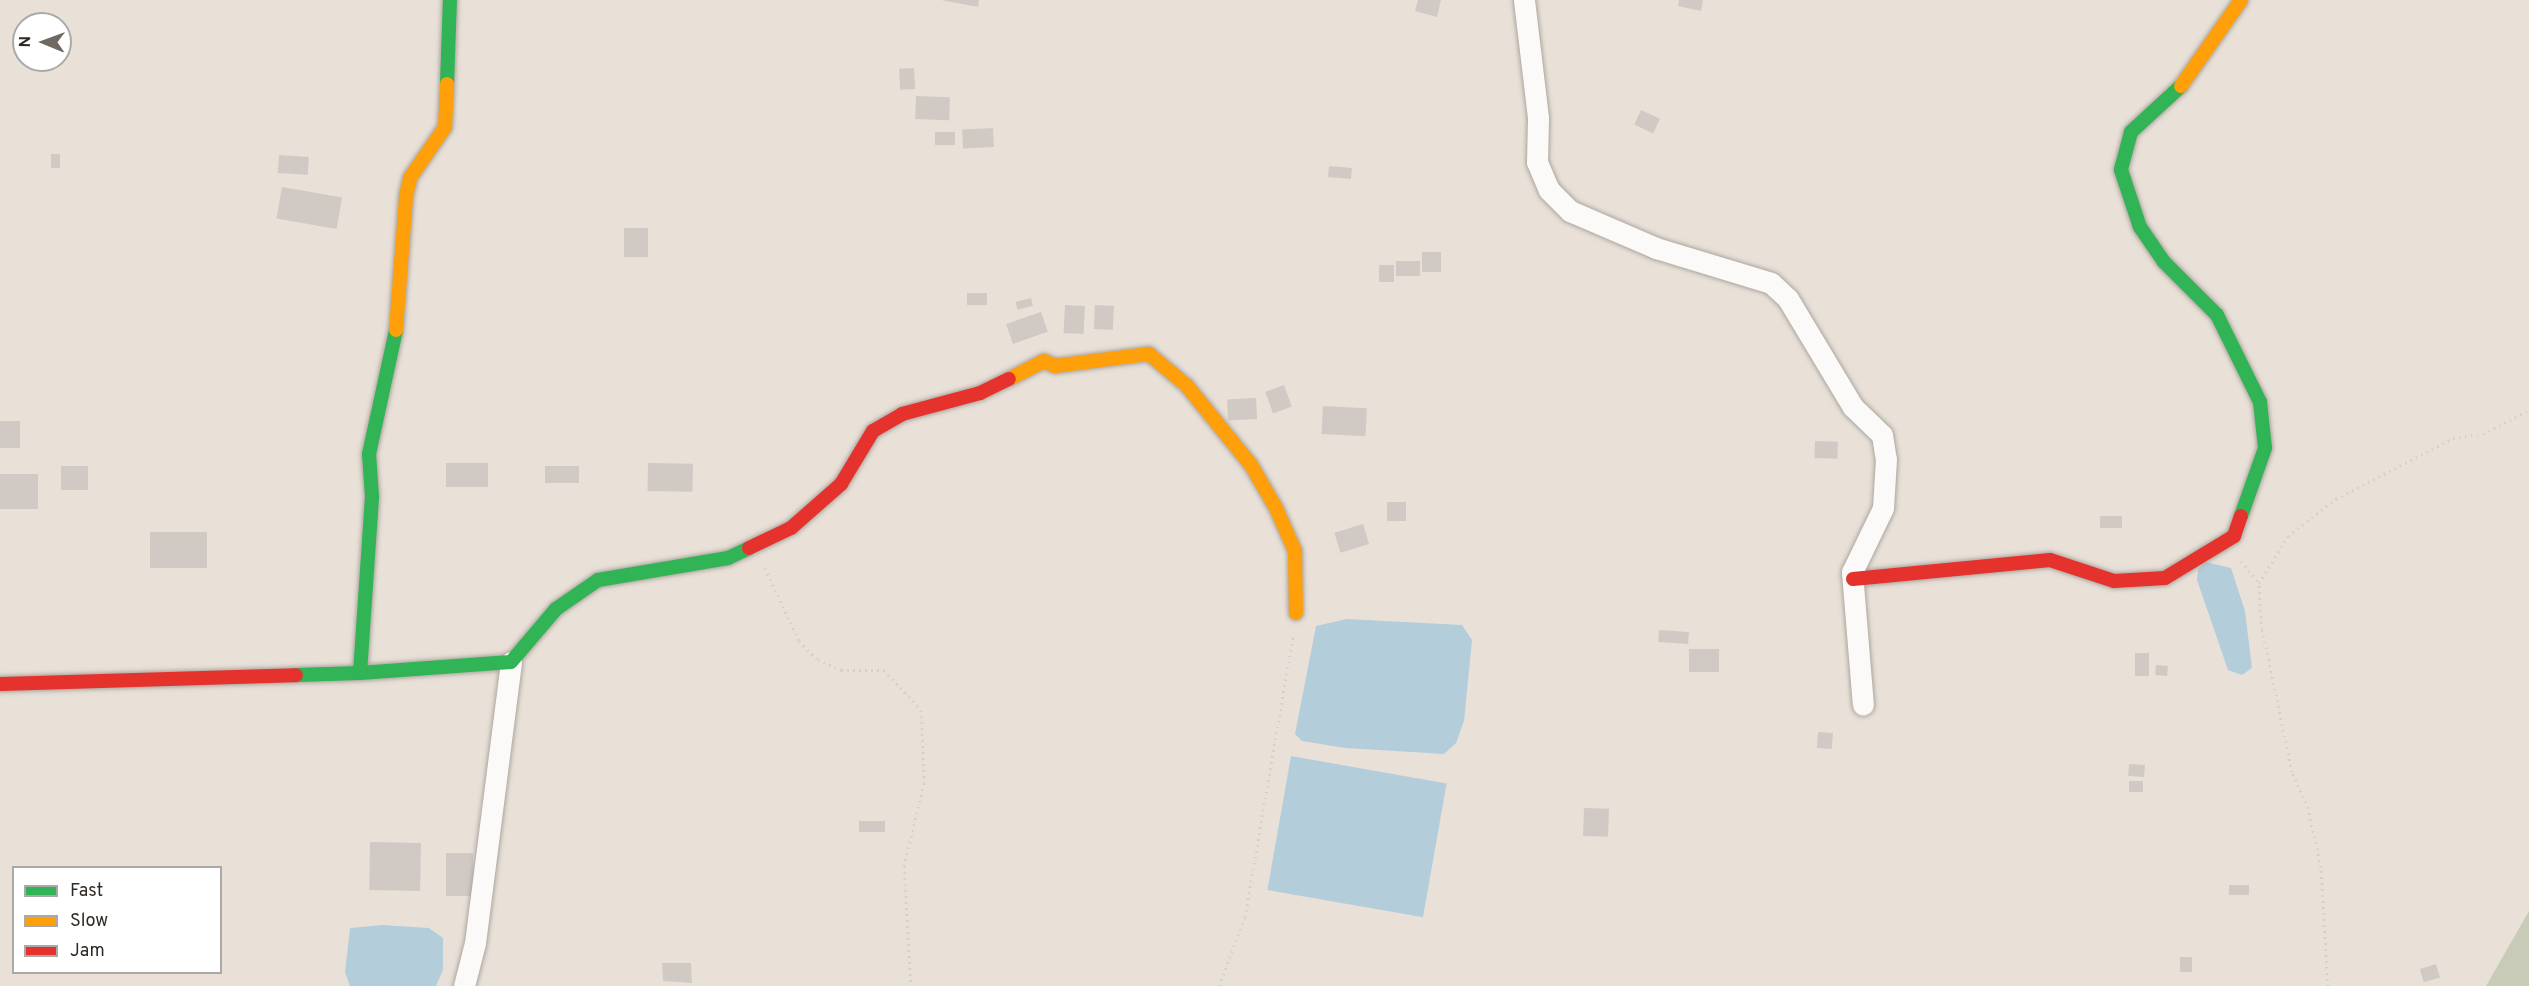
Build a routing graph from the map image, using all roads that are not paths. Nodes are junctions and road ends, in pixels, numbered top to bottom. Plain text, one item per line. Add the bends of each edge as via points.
1 (450, 0) edge
2 (1524, 0) edge
3 (2241, 0) edge
4 (1853, 579) junction
5 (1296, 613) road end
6 (511, 662) junction
7 (360, 673) junction
8 (0, 684) edge
9 (1863, 705) dead end
10 (464, 986) edge

1 - 7 street via 445,126 410,178 395,340 369,454 372,497
2 - 4 street via 1538,118 1537,162 1549,190 1570,211 1656,248 1771,283 1788,299 1853,407 1882,435 1886,459 1883,508
3 - 4 street via 2183,84 2131,132 2121,170 2140,227 2164,262 2217,315 2260,402 2265,448 2234,536 2165,578 2114,580 2050,560
4 - 9 street
5 - 6 street via 1295,551 1276,508 1251,465 1187,387 1149,354 1055,366 1044,361 980,393 902,414 873,431 841,484 790,528 752,549 686,568 598,580 556,609
6 - 7 street
6 - 10 street via 475,943
7 - 8 street

